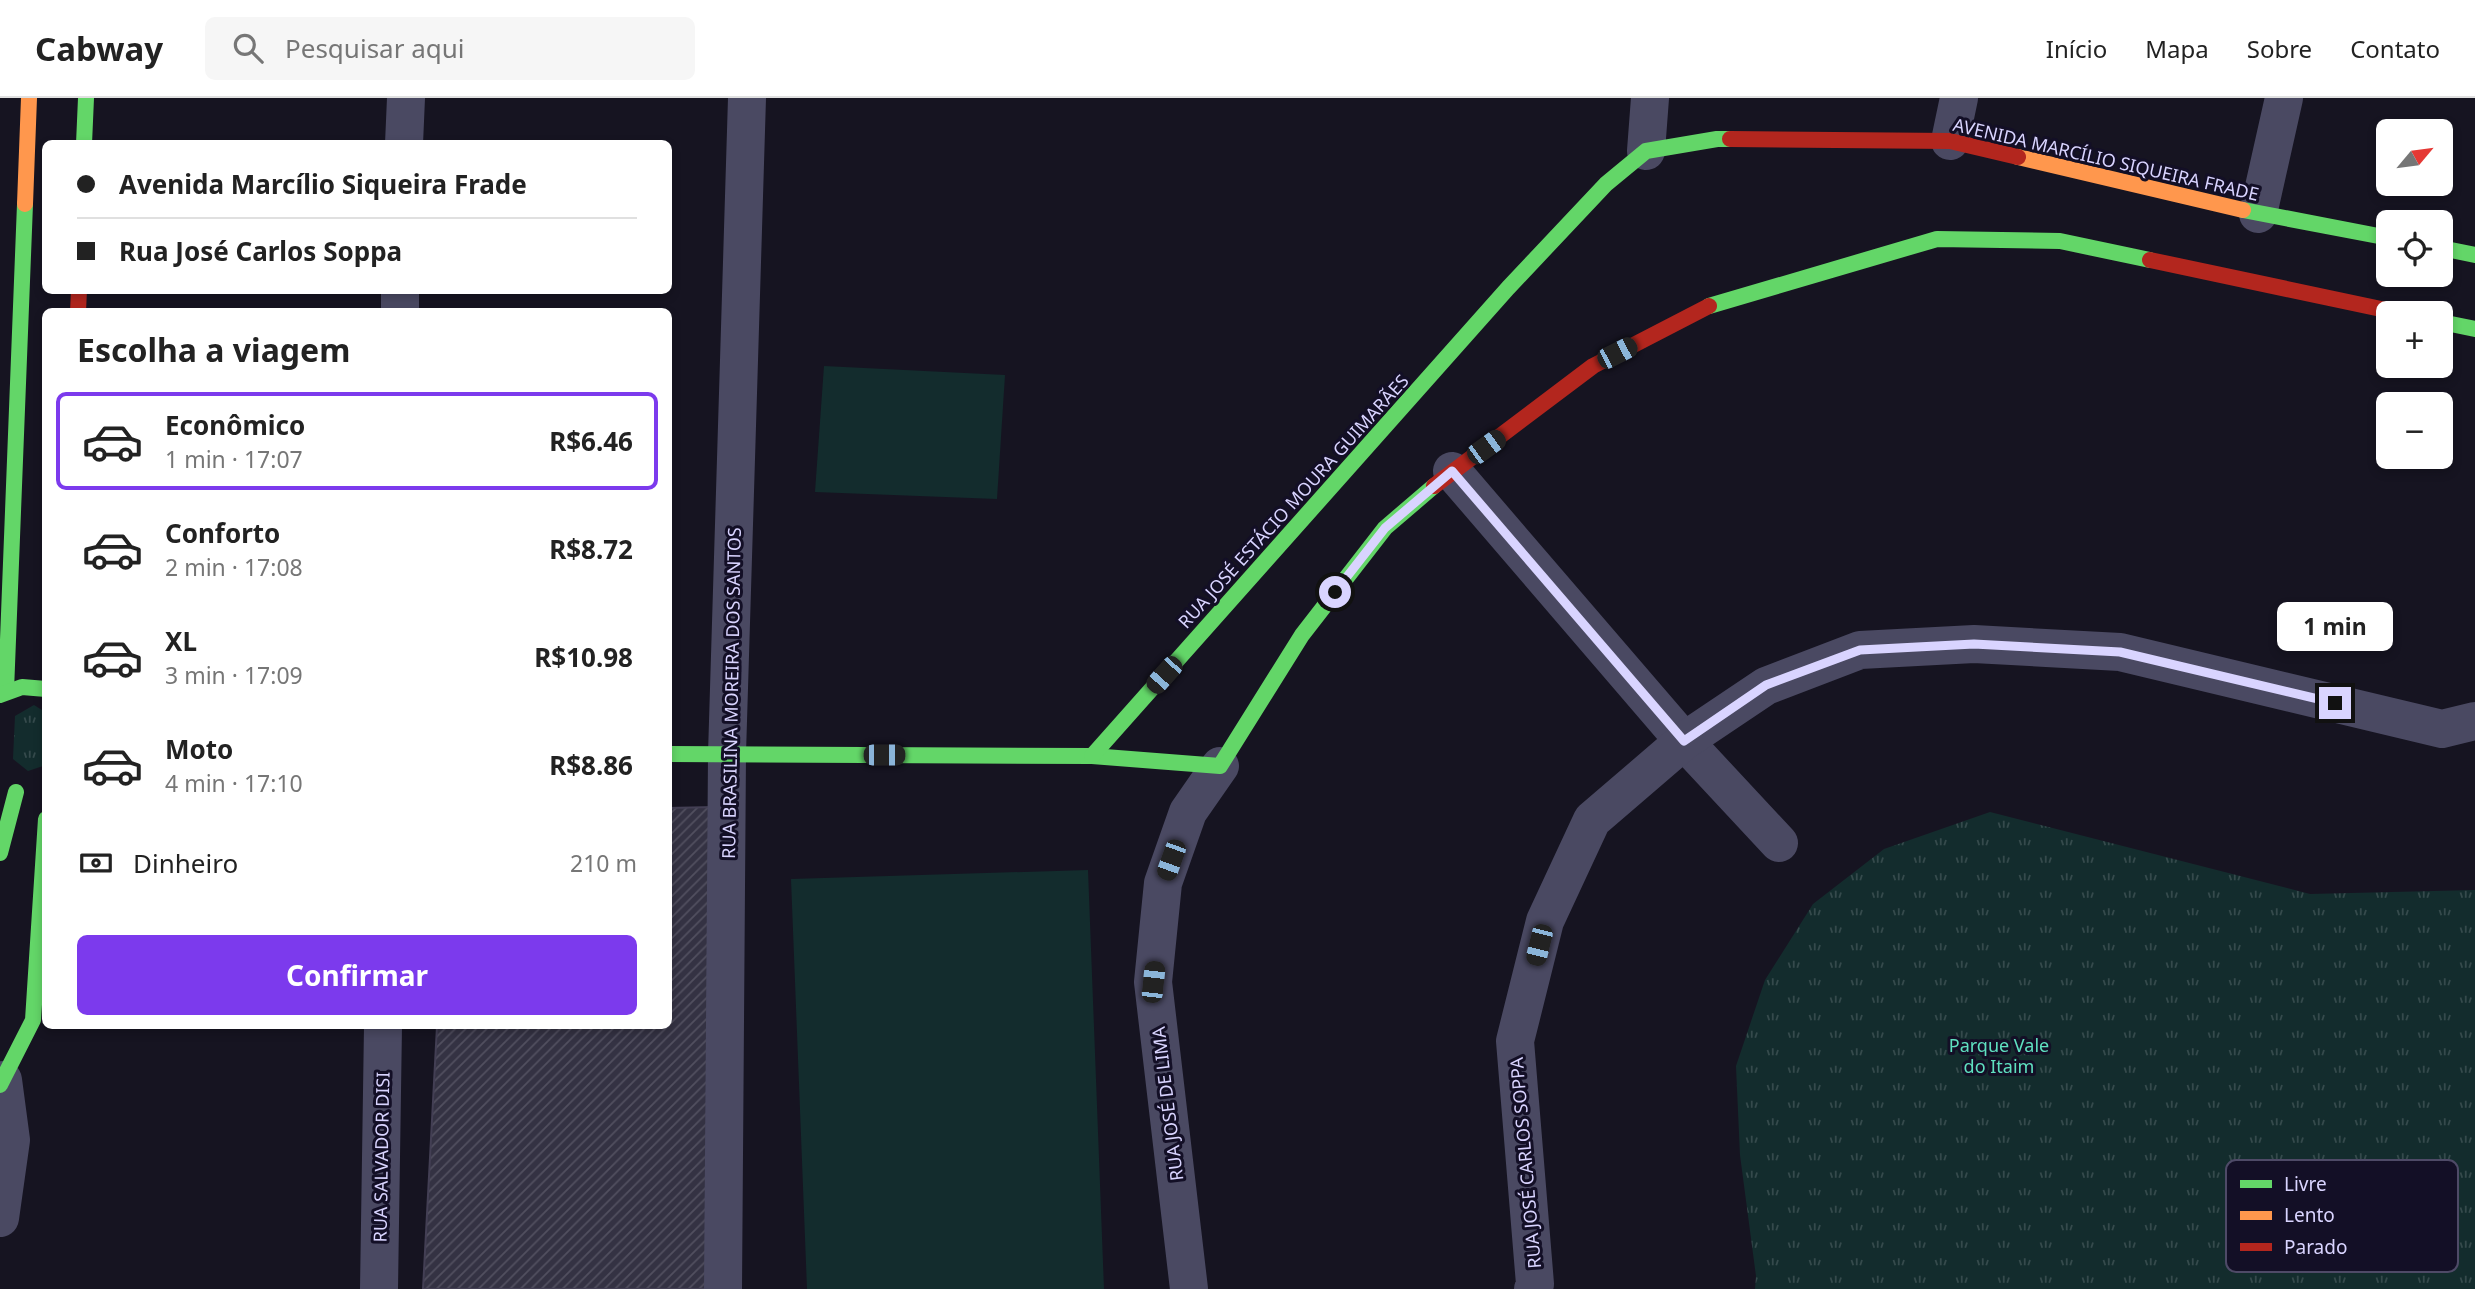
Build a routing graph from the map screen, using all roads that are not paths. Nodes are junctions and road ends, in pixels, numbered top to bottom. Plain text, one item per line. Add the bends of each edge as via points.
1 (29, 98) edge
2 (86, 98) edge
3 (406, 98) edge
4 (747, 98) edge
5 (1650, 98) edge
6 (1959, 98) edge
7 (2284, 98) edge
8 (84, 140) edge
9 (404, 140) edge
10 (1951, 141) junction
11 (1646, 151) junction
12 (2258, 214) junction
13 (2376, 236) edge
14 (2453, 250) edge
15 (2475, 254) edge
16 (2376, 308) edge
17 (10, 319) edge
18 (2453, 324) edge
19 (2475, 329) edge
20 (1452, 471) junction
21 (42, 688) edge
22 (3, 693) edge
23 (2475, 721) edge
24 (1684, 741) junction
25 (672, 754) edge
26 (727, 754) junction
27 (1092, 756) junction
28 (1220, 766) junction
29 (17, 791) dead end
30 (1779, 843) dead end
31 (0, 853) edge
32 (42, 881) edge
33 (383, 1029) edge
34 (1, 1080) edge
35 (0, 1217) edge
36 (379, 1289) edge
37 (723, 1289) edge
38 (1189, 1289) edge
39 (1533, 1289) edge

1 - 17 street
2 - 8 street
3 - 9 street
4 - 26 street, RUA BRASILINA MOREIRA DOS SANTOS
5 - 11 street
6 - 10 street
7 - 12 street
10 - 11 street, AVENIDA MARCÍLIO SIQUEIRA FRADE via 1717,139
10 - 12 street, AVENIDA MARCÍLIO SIQUEIRA FRADE
11 - 27 street, RUA JOSÉ ESTÁCIO MOURA GUIMARÃES via 1606,184 1508,288
12 - 13 street, AVENIDA MARCÍLIO SIQUEIRA FRADE
14 - 15 street
16 - 20 street via 2060,242 1937,239 1715,303 1593,366
17 - 22 street
18 - 19 street
20 - 24 street
20 - 28 street via 1385,528 1302,635
21 - 22 street via 20,687
23 - 24 street, RUA JOSÉ CARLOS SOPPA via 2442,729 2120,652 1974,644 1860,650 1766,685
24 - 30 street
24 - 39 street, RUA JOSÉ CARLOS SOPPA via 1592,820 1545,921 1515,1041
25 - 26 street
26 - 27 street
26 - 37 street, RUA BRASILINA MOREIRA DOS SANTOS
27 - 28 street
28 - 38 street, RUA JOSÉ DE LIMA via 1188,812 1163,883 1153,982
29 - 31 street
32 - 34 street via 33,1020
33 - 36 street, RUA SALVADOR DISI
34 - 35 street via 10,1140

